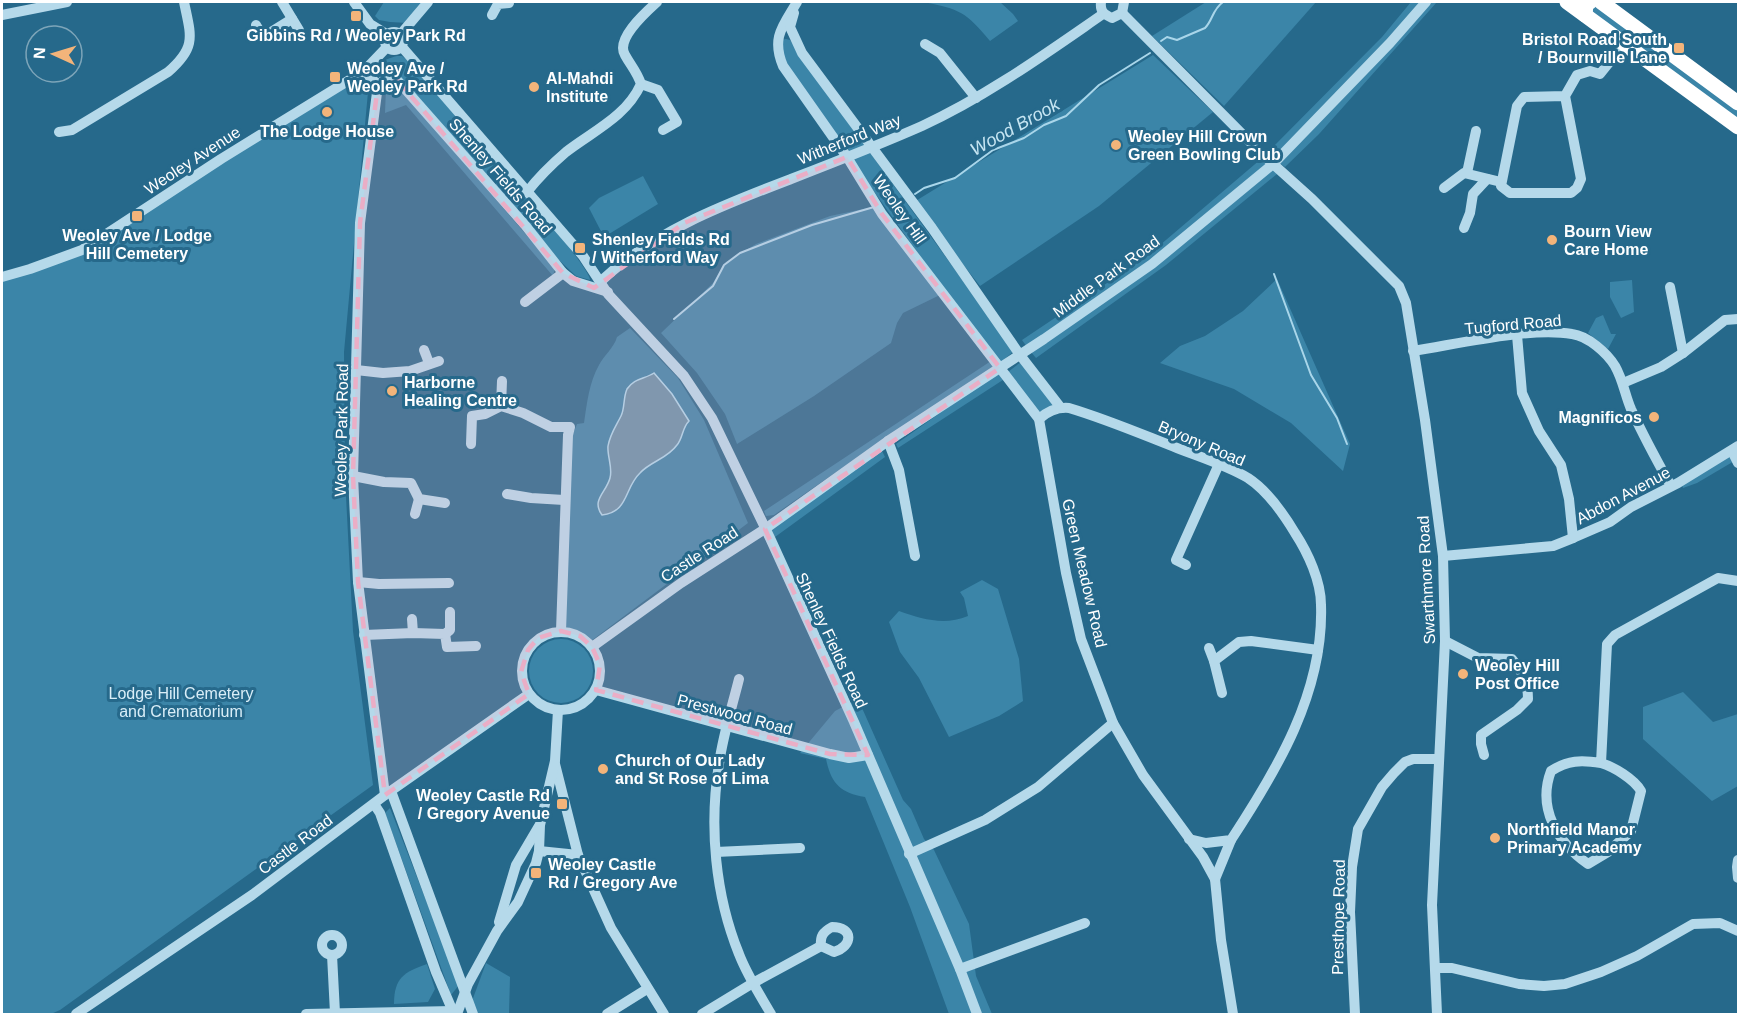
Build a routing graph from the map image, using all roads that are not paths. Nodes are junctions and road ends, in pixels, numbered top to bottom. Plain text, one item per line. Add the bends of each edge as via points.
1 (67, 2) edge
2 (184, 2) edge
3 (282, 2) edge
4 (354, 2) edge
5 (428, 2) edge
6 (657, 2) edge
7 (1101, 2) edge
8 (1426, 2) edge
9 (1571, 2) edge
10 (1601, 2) edge
11 (501, 3) edge
12 (797, 3) edge
13 (1123, 7) edge
14 (1588, 8) edge
15 (1103, 14) junction
16 (2, 15) edge
17 (492, 15) dead end
18 (292, 19) junction
19 (256, 25) dead end
20 (299, 30) dead end
21 (388, 35) junction
22 (400, 35) junction
23 (925, 44) dead end
24 (1624, 44) junction
25 (387, 47) junction
26 (402, 47) junction
27 (364, 71) junction
28 (641, 84) junction
29 (378, 85) junction
30 (1565, 96) junction
31 (976, 98) junction
32 (1738, 103) edge
33 (1738, 127) edge
34 (663, 130) dead end
35 (1476, 131) dead end
36 (59, 132) dead end
37 (872, 146) junction
38 (848, 157) junction
39 (1273, 164) junction
40 (1467, 173) junction
41 (1487, 179) junction
42 (1501, 182) junction
43 (1443, 188) dead end
44 (527, 192) junction
45 (1464, 228) dead end
46 (563, 273) junction
47 (2, 277) edge
48 (600, 282) junction
49 (1670, 287) dead end
50 (607, 292) junction
51 (525, 302) dead end
52 (1738, 316) edge
53 (1517, 335) junction
54 (424, 350) dead end
55 (1413, 351) junction
56 (1683, 353) junction
57 (1020, 355) junction
58 (1000, 368) junction
59 (356, 370) junction
60 (502, 381) dead end
61 (1623, 383) junction
62 (501, 406) junction
63 (1061, 408) junction
64 (1039, 419) junction
65 (888, 441) junction
66 (471, 444) dead end
67 (1735, 449) edge
68 (1738, 463) edge
69 (1219, 464) junction
70 (353, 476) junction
71 (1671, 486) junction
72 (507, 494) dead end
73 (420, 499) junction
74 (564, 500) junction
75 (445, 503) dead end
76 (415, 513) dead end
77 (765, 529) junction
78 (1573, 538) junction
79 (915, 556) dead end
80 (1443, 556) junction
81 (1176, 561) dead end
82 (1738, 581) edge
83 (358, 582) junction
84 (448, 583) dead end
85 (450, 612) dead end
86 (412, 619) dead end
87 (561, 632) junction
88 (413, 633) junction
89 (445, 634) junction
90 (364, 635) junction
91 (1445, 641) junction
92 (476, 646) dead end
93 (592, 647) junction
94 (1209, 648) dead end
95 (1318, 650) junction
96 (1214, 661) junction
97 (739, 679) dead end
98 (596, 690) junction
99 (1222, 693) dead end
100 (529, 694) junction
101 (558, 710) junction
102 (1113, 723) junction
103 (727, 727) junction
104 (868, 755) junction
105 (1484, 755) dead end
106 (1438, 759) junction
107 (555, 761) junction
108 (1601, 763) junction
109 (388, 793) junction
110 (374, 804) junction
111 (540, 825) junction
112 (1190, 839) junction
113 (1231, 840) junction
114 (800, 848) dead end
115 (539, 851) junction
116 (716, 852) junction
117 (909, 854) junction
118 (578, 855) junction
119 (1738, 860) edge
120 (1738, 878) edge
121 (1215, 879) junction
122 (1085, 923) dead end
123 (1737, 926) edge
124 (497, 931) junction
125 (820, 946) dead end
126 (333, 955) dead end
127 (1435, 968) junction
128 (960, 969) junction
129 (753, 983) junction
130 (647, 989) junction
131 (465, 993) junction
132 (335, 1013) edge
133 (455, 1013) edge
134 (76, 1014) edge
135 (306, 1014) edge
136 (473, 1014) edge
137 (607, 1014) edge
138 (664, 1014) edge
139 (702, 1014) edge
140 (771, 1014) edge
141 (977, 1014) edge
142 (1233, 1014) edge
143 (1355, 1014) edge
144 (1437, 1014) edge

1 - 16 street
2 - 36 street via 190,37 188,53 168,72 72,130
3 - 18 street
4 - 21 street via 370,24
5 - 22 street
6 - 28 street via 640,17 622,48
7 - 15 street
8 - 39 street, Middle Park Road
9 - 14 highway
10 - 32 highway
11 - 17 street
12 - 37 street, Weoley Hill via 790,27 794,40
12 - 38 street, Weoley Hill via 779,34 778,55
13 - 15 street via 1112,18
13 - 39 street, Swarthmore Road
14 - 24 highway
15 - 31 street, Witherford Way
18 - 19 street via 263,37
18 - 20 street
21 - 22 street
21 - 25 street
22 - 26 street
23 - 31 street via 940,53
24 - 30 street via 1600,74 1590,71 1577,75
24 - 33 highway
25 - 26 street via 394,51
25 - 27 street, Weoley Avenue
26 - 44 street, Shenley Fields Road
27 - 29 street
27 - 47 street, Weoley Avenue via 81,250
28 - 34 street via 658,90 677,122
28 - 44 street via 626,108 566,153
29 - 46 street, Shenley Fields Road via 393,78 398,81
29 - 59 street, Weoley Park Road via 360,223
30 - 42 street via 1524,97 1517,106
30 - 42 street via 1581,179 1577,188 1571,193 1510,193 1500,186
31 - 37 street, Witherford Way
35 - 40 street
37 - 38 street, Witherford Way
37 - 57 street, Weoley Hill
38 - 48 street, Witherford Way via 684,223
38 - 58 street, Weoley Hill via 882,214
39 - 55 street, Swarthmore Road via 1399,286 1409,318
39 - 57 street, Middle Park Road via 1152,264
40 - 41 street
40 - 43 street
41 - 42 street
41 - 45 street via 1473,194
44 - 48 street, Shenley Fields Road via 583,256
46 - 50 street, Shenley Fields Road via 573,281
46 - 51 street
48 - 50 street, Shenley Fields Road
49 - 56 street
50 - 77 street, Shenley Fields Road via 684,376 712,418
52 - 56 street via 1725,320
53 - 55 street, Tugford Road
53 - 61 street, Tugford Road via 1574,334 1589,340 1609,358
53 - 78 street via 1522,393 1539,432 1561,465
54 - 59 street via 434,362 410,371
55 - 80 street, Swarthmore Road
56 - 61 street
57 - 58 street, Middle Park Road
57 - 63 street
58 - 64 street, Weoley Hill
58 - 65 street, Middle Park Road
59 - 70 street, Weoley Park Road
60 - 62 street
61 - 71 street, Tugford Road via 1630,407
62 - 66 street via 472,416
62 - 74 street via 551,427 570,427
63 - 64 street
63 - 69 street, Bryony Road via 1088,414
64 - 102 street, Green Meadow Road via 1081,639
65 - 77 street, Middle Park Road
65 - 79 street via 899,470
67 - 68 street
67 - 71 street, Abdon Avenue
69 - 81 street
69 - 95 street, Bryony Road via 1249,479 1268,495 1302,543 1322,604
70 - 73 street via 411,483
70 - 83 street, Weoley Park Road
71 - 78 street, Abdon Avenue via 1610,522
72 - 74 street
73 - 75 street
73 - 76 street
74 - 87 street
77 - 93 street, Castle Road
77 - 104 street, Shenley Fields Road
78 - 80 street, Abdon Avenue via 1553,546
80 - 91 street, Swarthmore Road
82 - 108 street via 1718,578 1610,640 1606,651
83 - 84 street
83 - 90 street, Weoley Park Road
85 - 89 street via 450,630
86 - 88 street
87 - 93 street via 580,636
87 - 100 street via 538,638 528,650 522,672
88 - 89 street
88 - 90 street
89 - 92 street via 447,647
90 - 109 street, Weoley Park Road
91 - 105 street via 1478,658 1512,659 1528,688 1528,699 1481,735
91 - 106 street, Swarthmore Road
93 - 98 street via 600,665
94 - 96 street
95 - 96 street via 1239,642
95 - 113 street, Bryony Road via 1308,697 1296,727
96 - 99 street
97 - 103 street
98 - 101 street via 584,704
98 - 103 street, Prestwood Road
100 - 101 street via 543,706
100 - 109 street, Castle Road
101 - 107 street
102 - 112 street, Green Meadow Road via 1143,776
102 - 117 street via 1038,787 985,820
103 - 104 street, Prestwood Road via 849,758
103 - 116 street via 718,765
104 - 117 street, Shenley Fields Road
106 - 127 street, Swarthmore Road via 1432,904
106 - 143 street, Presthope Road via 1405,762 1382,787 1358,829 1350,912
107 - 111 street
107 - 118 street
108 - 108 street via 1564,763 1551,771 1545,795 1547,811 1563,843 1588,864 1631,831 1641,791 1620,772
109 - 110 street, Castle Road
109 - 131 street, Weoley Park Road
110 - 133 street
110 - 134 street, Castle Road via 252,895
111 - 115 street
111 - 124 street via 516,865
112 - 113 street via 1206,843
112 - 121 street, Green Meadow Road
113 - 121 street, Green Meadow Road
114 - 116 street
115 - 118 street
115 - 124 street via 518,902
116 - 129 street via 725,911
117 - 128 street, Shenley Fields Road
118 - 130 street via 611,927
119 - 120 street
121 - 142 street, Green Meadow Road
122 - 128 street
123 - 127 street via 1693,924 1637,956 1565,984 1519,984 1452,968
124 - 131 street
125 - 129 street
126 - 132 street
127 - 144 street, Swarthmore Road
128 - 141 street, Shenley Fields Road
129 - 139 street
129 - 140 street
130 - 137 street
130 - 138 street
131 - 133 street
131 - 136 street, Weoley Park Road
132 - 133 street
132 - 135 street

